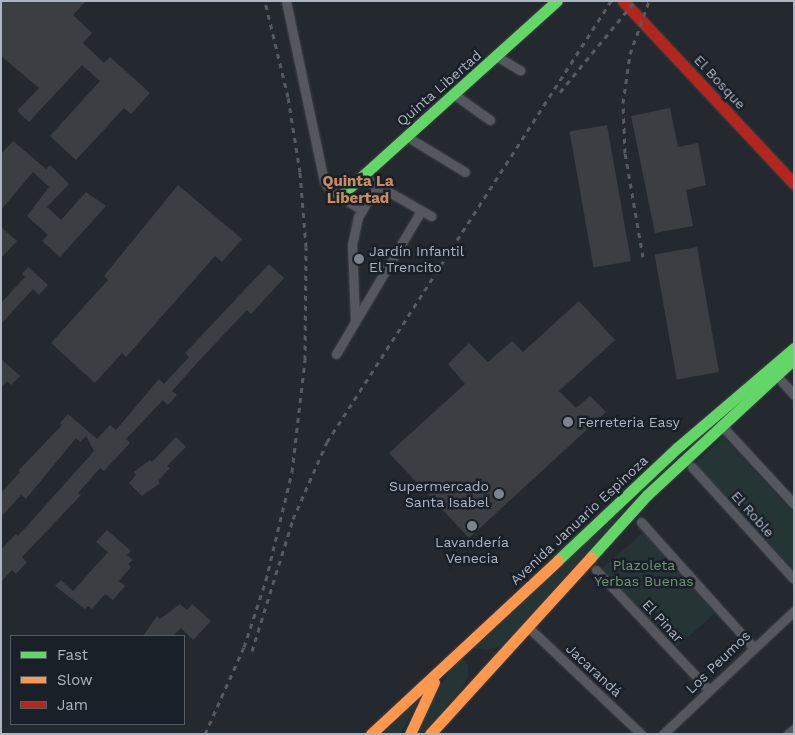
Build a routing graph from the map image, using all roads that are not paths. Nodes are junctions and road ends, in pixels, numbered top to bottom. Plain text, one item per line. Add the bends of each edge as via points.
1 (286, 1) edge
2 (557, 1) edge
3 (624, 1) edge
4 (498, 57) junction
5 (520, 70) dead end
6 (456, 96) junction
7 (490, 120) dead end
8 (406, 136) junction
9 (465, 172) dead end
10 (361, 176) junction
11 (794, 184) edge
12 (377, 186) junction
13 (339, 197) junction
14 (362, 210) junction
15 (421, 211) junction
16 (431, 216) dead end
17 (355, 322) junction
18 (794, 348) edge
19 (336, 354) dead end
20 (794, 359) edge
21 (777, 376) junction
22 (794, 395) edge
23 (722, 426) junction
24 (692, 467) dead end
25 (794, 504) edge
26 (641, 522) dead end
27 (596, 570) dead end
28 (793, 577) edge
29 (794, 611) edge
30 (528, 627) junction
31 (753, 647) junction
32 (437, 675) junction
33 (709, 690) junction
34 (794, 729) edge
35 (371, 734) edge
36 (410, 734) edge
37 (430, 734) edge
38 (641, 734) edge
39 (663, 734) edge
40 (788, 734) edge

1 - 13 street via 324,180
2 - 4 main road, Quinta Libertad
3 - 11 main road, El Bosque
4 - 5 street
4 - 6 main road, Quinta Libertad
6 - 7 street
6 - 8 main road, Quinta Libertad
8 - 9 street
8 - 10 main road, Quinta Libertad
10 - 12 street
10 - 13 main road, Quinta Libertad
12 - 14 street
12 - 15 street
13 - 14 street
14 - 17 street via 352,245
15 - 16 street
15 - 17 street
17 - 19 street
18 - 32 main road, Avenida Januario Espinoza via 677,448
20 - 21 main road, Avenida Januario Espinoza
21 - 22 street
21 - 23 main road, Avenida Januario Espinoza
23 - 25 street
23 - 30 main road, Avenida Januario Espinoza via 647,495
24 - 28 street, El Roble
26 - 31 street
27 - 33 street, El Pinar
29 - 31 street, Los Peumos
30 - 37 main road, Avenida Januario Espinoza
30 - 38 street, Jacarandá
31 - 33 street, Los Peumos
32 - 35 main road
32 - 36 main road, Avenida Januario Espinoza
33 - 39 street, Los Peumos
34 - 40 street

